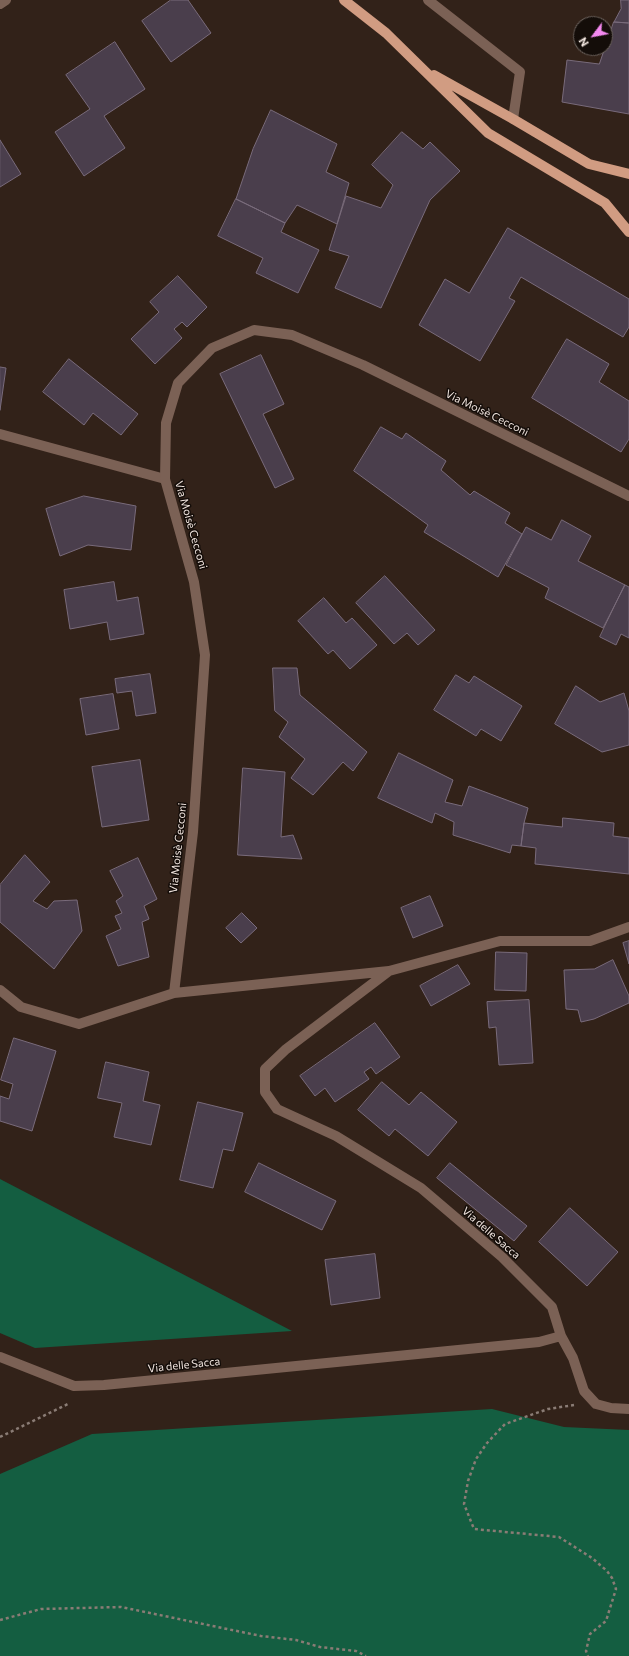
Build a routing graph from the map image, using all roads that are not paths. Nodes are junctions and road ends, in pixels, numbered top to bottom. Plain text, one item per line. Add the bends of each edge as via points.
1 (6, 0) edge
2 (344, 0) edge
3 (428, 0) edge
4 (0, 4) edge
5 (422, 69) junction
6 (513, 119) junction
7 (629, 174) edge
8 (629, 232) edge
9 (0, 434) edge
10 (165, 479) junction
11 (629, 496) edge
12 (629, 926) edge
13 (389, 971) junction
14 (0, 990) edge
15 (174, 994) junction
16 (561, 1336) junction
17 (0, 1358) edge
18 (629, 1409) edge

1 - 4 street
2 - 5 main road via 386,33
3 - 6 street via 520,72
5 - 6 main road
5 - 8 main road via 488,133 605,203
6 - 7 main road via 588,164
9 - 10 street
10 - 11 street, Via Moisè Cecconi via 166,423 178,383 212,348 254,330 292,335 363,365
10 - 15 street, Via Moisè Cecconi via 194,582 204,655 193,832
12 - 13 street, Via delle Sacca via 590,941 500,941
13 - 15 street
13 - 16 street, Via delle Sacca via 265,1069 264,1092 277,1109 336,1136 421,1188 502,1257 552,1307
14 - 15 street via 21,1007 78,1024
16 - 17 street, Via delle Sacca via 539,1342 74,1386
16 - 18 street via 573,1358 584,1391 596,1404

